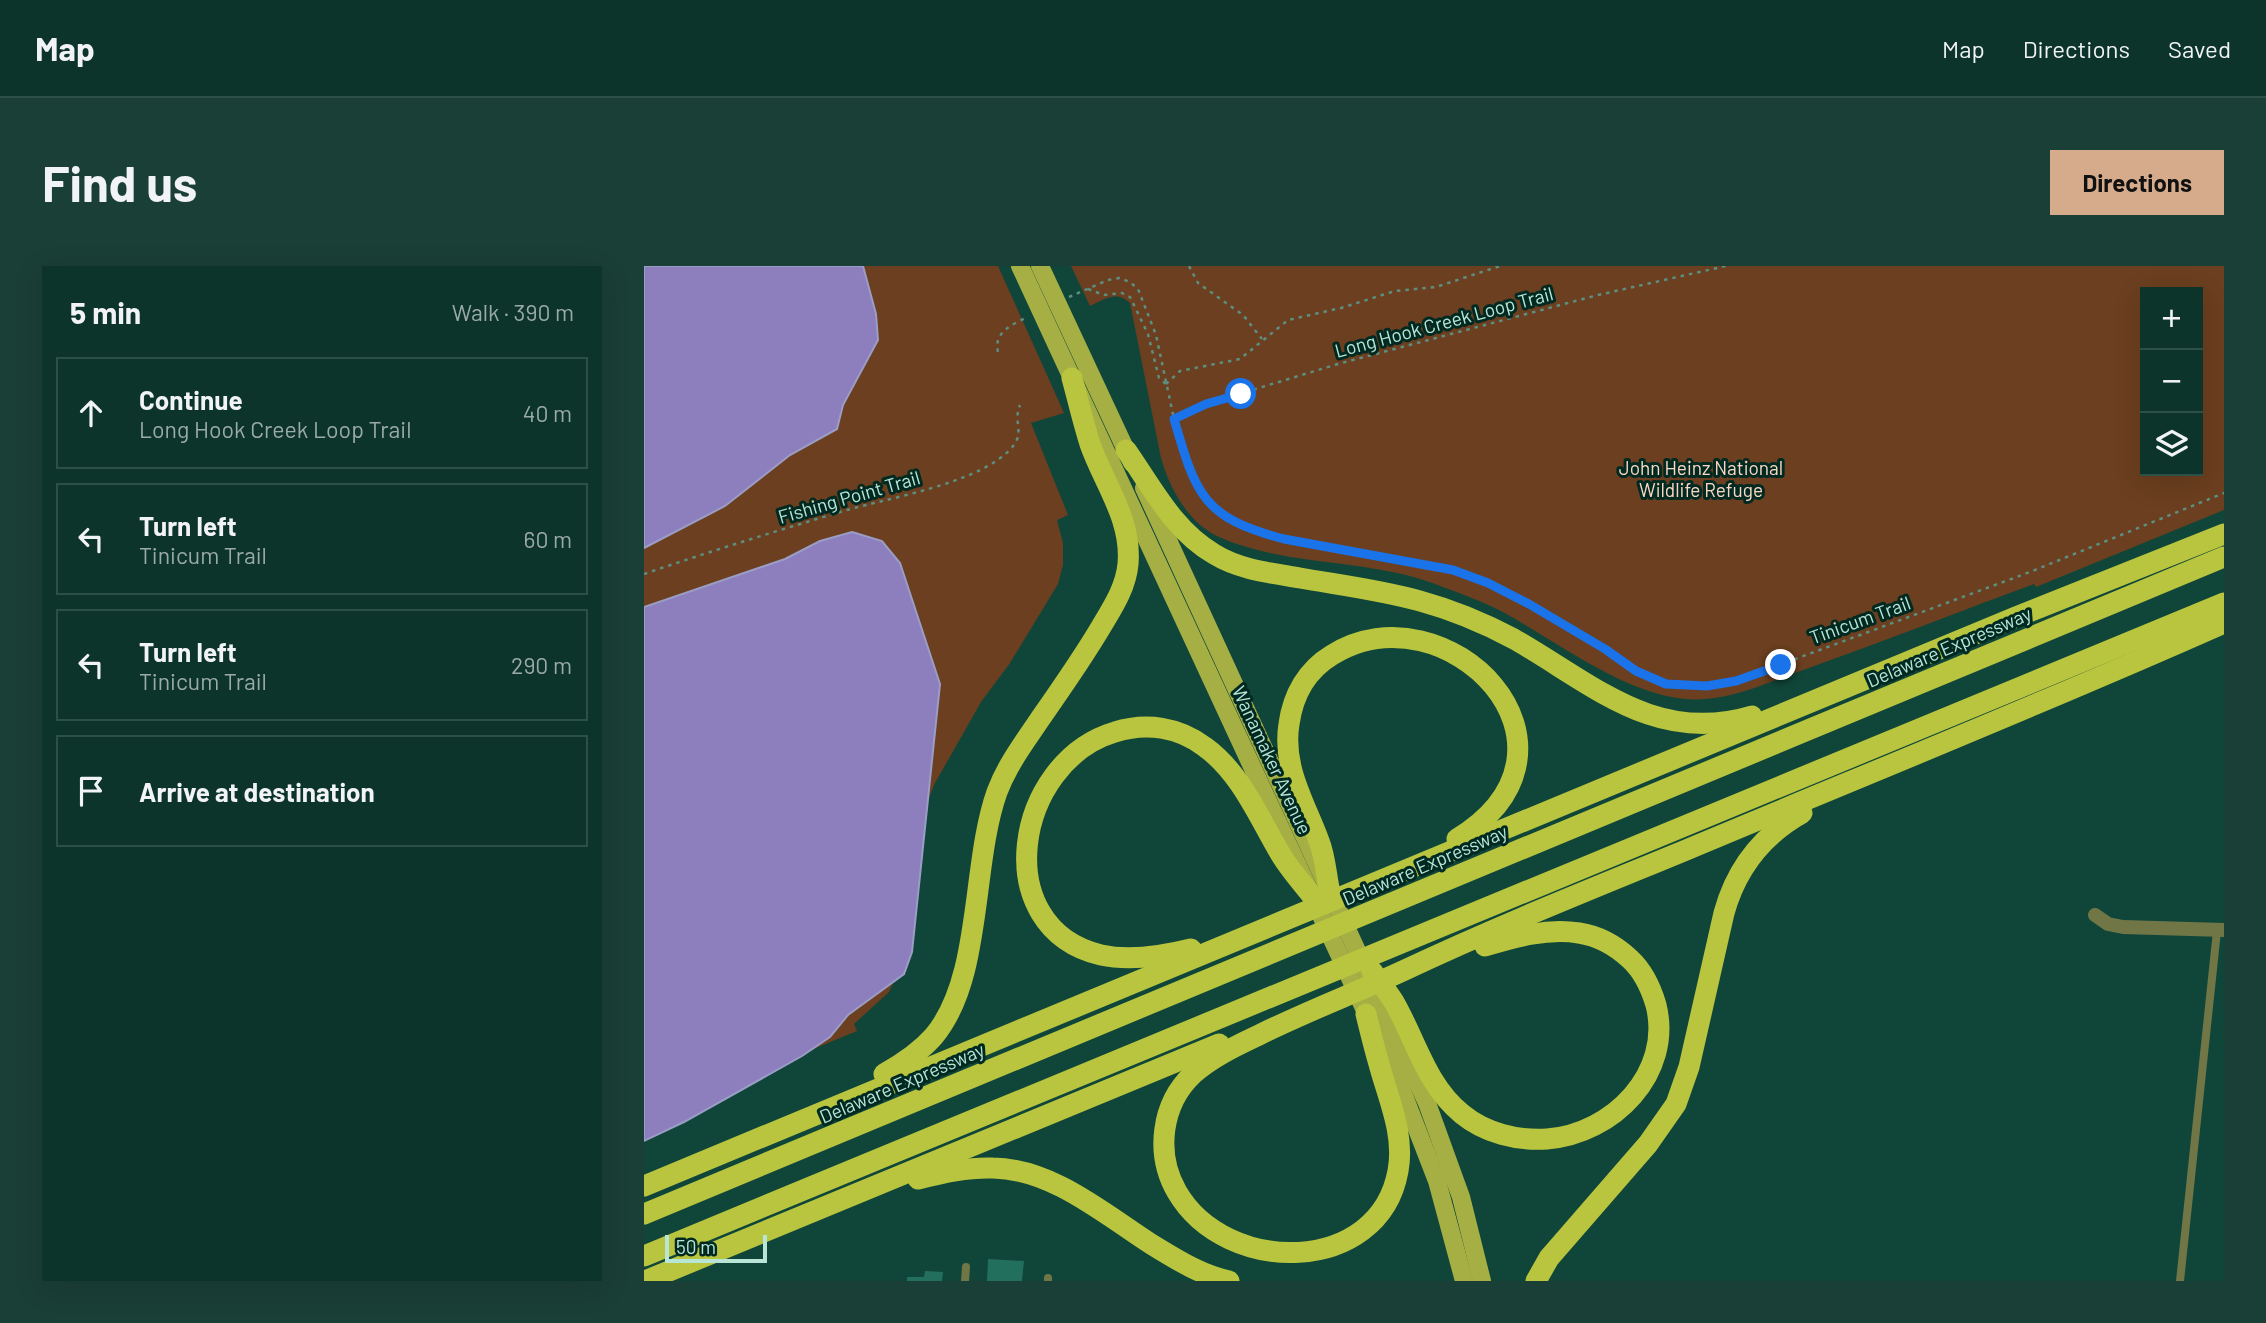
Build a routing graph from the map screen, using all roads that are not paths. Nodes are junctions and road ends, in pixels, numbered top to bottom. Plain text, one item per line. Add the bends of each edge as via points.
1 (1020, 266) edge
2 (1040, 266) edge
3 (1049, 307) junction
4 (1072, 378) junction
5 (1126, 450) junction
6 (2224, 534) edge
7 (2224, 557) edge
8 (2224, 603) edge
9 (2224, 623) edge
10 (1848, 687) junction
11 (1868, 775) junction
12 (1376, 882) junction
13 (1321, 893) junction
14 (2095, 915) dead end
15 (1260, 930) junction
16 (2220, 930) edge
17 (1357, 949) joint
18 (1406, 970) junction
19 (1381, 1007) junction
20 (1304, 1013) junction
21 (814, 1115) junction
22 (644, 1186) edge
23 (832, 1205) junction
24 (644, 1214) edge
25 (644, 1256) edge
26 (966, 1267) dead end
27 (645, 1281) edge
28 (965, 1281) edge
29 (1229, 1281) edge
30 (1464, 1281) edge
31 (1482, 1281) edge
32 (1536, 1281) edge
33 (2180, 1281) edge

1 - 3 main road, Wanamaker Avenue
2 - 3 main road, Wanamaker Avenue
3 - 4 main road, Wanamaker Avenue
3 - 5 main road, Wanamaker Avenue
4 - 13 main road, Wanamaker Avenue
4 - 21 highway via 1091,445 1125,526 1124,584 1091,645 1013,760 998,791 964,971 945,1019 910,1058
5 - 10 highway via 1179,527 1223,559 1257,571 1397,595 1447,609 1492,627 1620,703 1659,719 1729,722
5 - 13 main road, Wanamaker Avenue
6 - 10 highway
7 - 24 highway, Delaware Expressway
8 - 25 highway
9 - 11 highway
10 - 12 highway
11 - 18 highway
11 - 32 highway via 1784,823 1742,868 1724,913 1689,1067 1676,1104 1648,1144 1549,1258
12 - 13 highway via 1457,839 1488,816 1508,790 1516,762 1514,723 1493,685 1451,652 1412,640 1368,641 1339,651 1315,667 1296,697 1288,726 1292,769 1320,843
12 - 15 highway
13 - 15 highway via 1282,856 1224,764 1183,734 1148,726 1108,734 1070,757 1051,778 1029,826 1028,872 1043,914 1068,940 1100,955 1145,956 1184,951
13 - 17 main road, Wanamaker Avenue
13 - 19 main road, Wanamaker Avenue
14 - 16 street via 2123,927
15 - 21 highway
16 - 33 lane
17 - 19 highway
18 - 19 highway via 1530,935 1562,931 1595,937 1626,956 1648,984 1658,1020 1654,1059 1630,1100 1593,1126 1552,1138 1507,1136 1474,1123 1449,1101
18 - 20 highway
19 - 20 highway via 1399,1138 1392,1192 1372,1220 1340,1242 1300,1252 1259,1250 1217,1233 1179,1196 1166,1163 1165,1126 1175,1098 1202,1067
19 - 30 main road, Wanamaker Avenue via 1401,1088 1430,1159
19 - 31 main road, Wanamaker Avenue via 1450,1162
20 - 23 highway via 1240,1035
21 - 22 highway
23 - 27 highway
23 - 29 highway via 960,1170 1019,1171 1044,1178 1187,1265
26 - 28 lane

